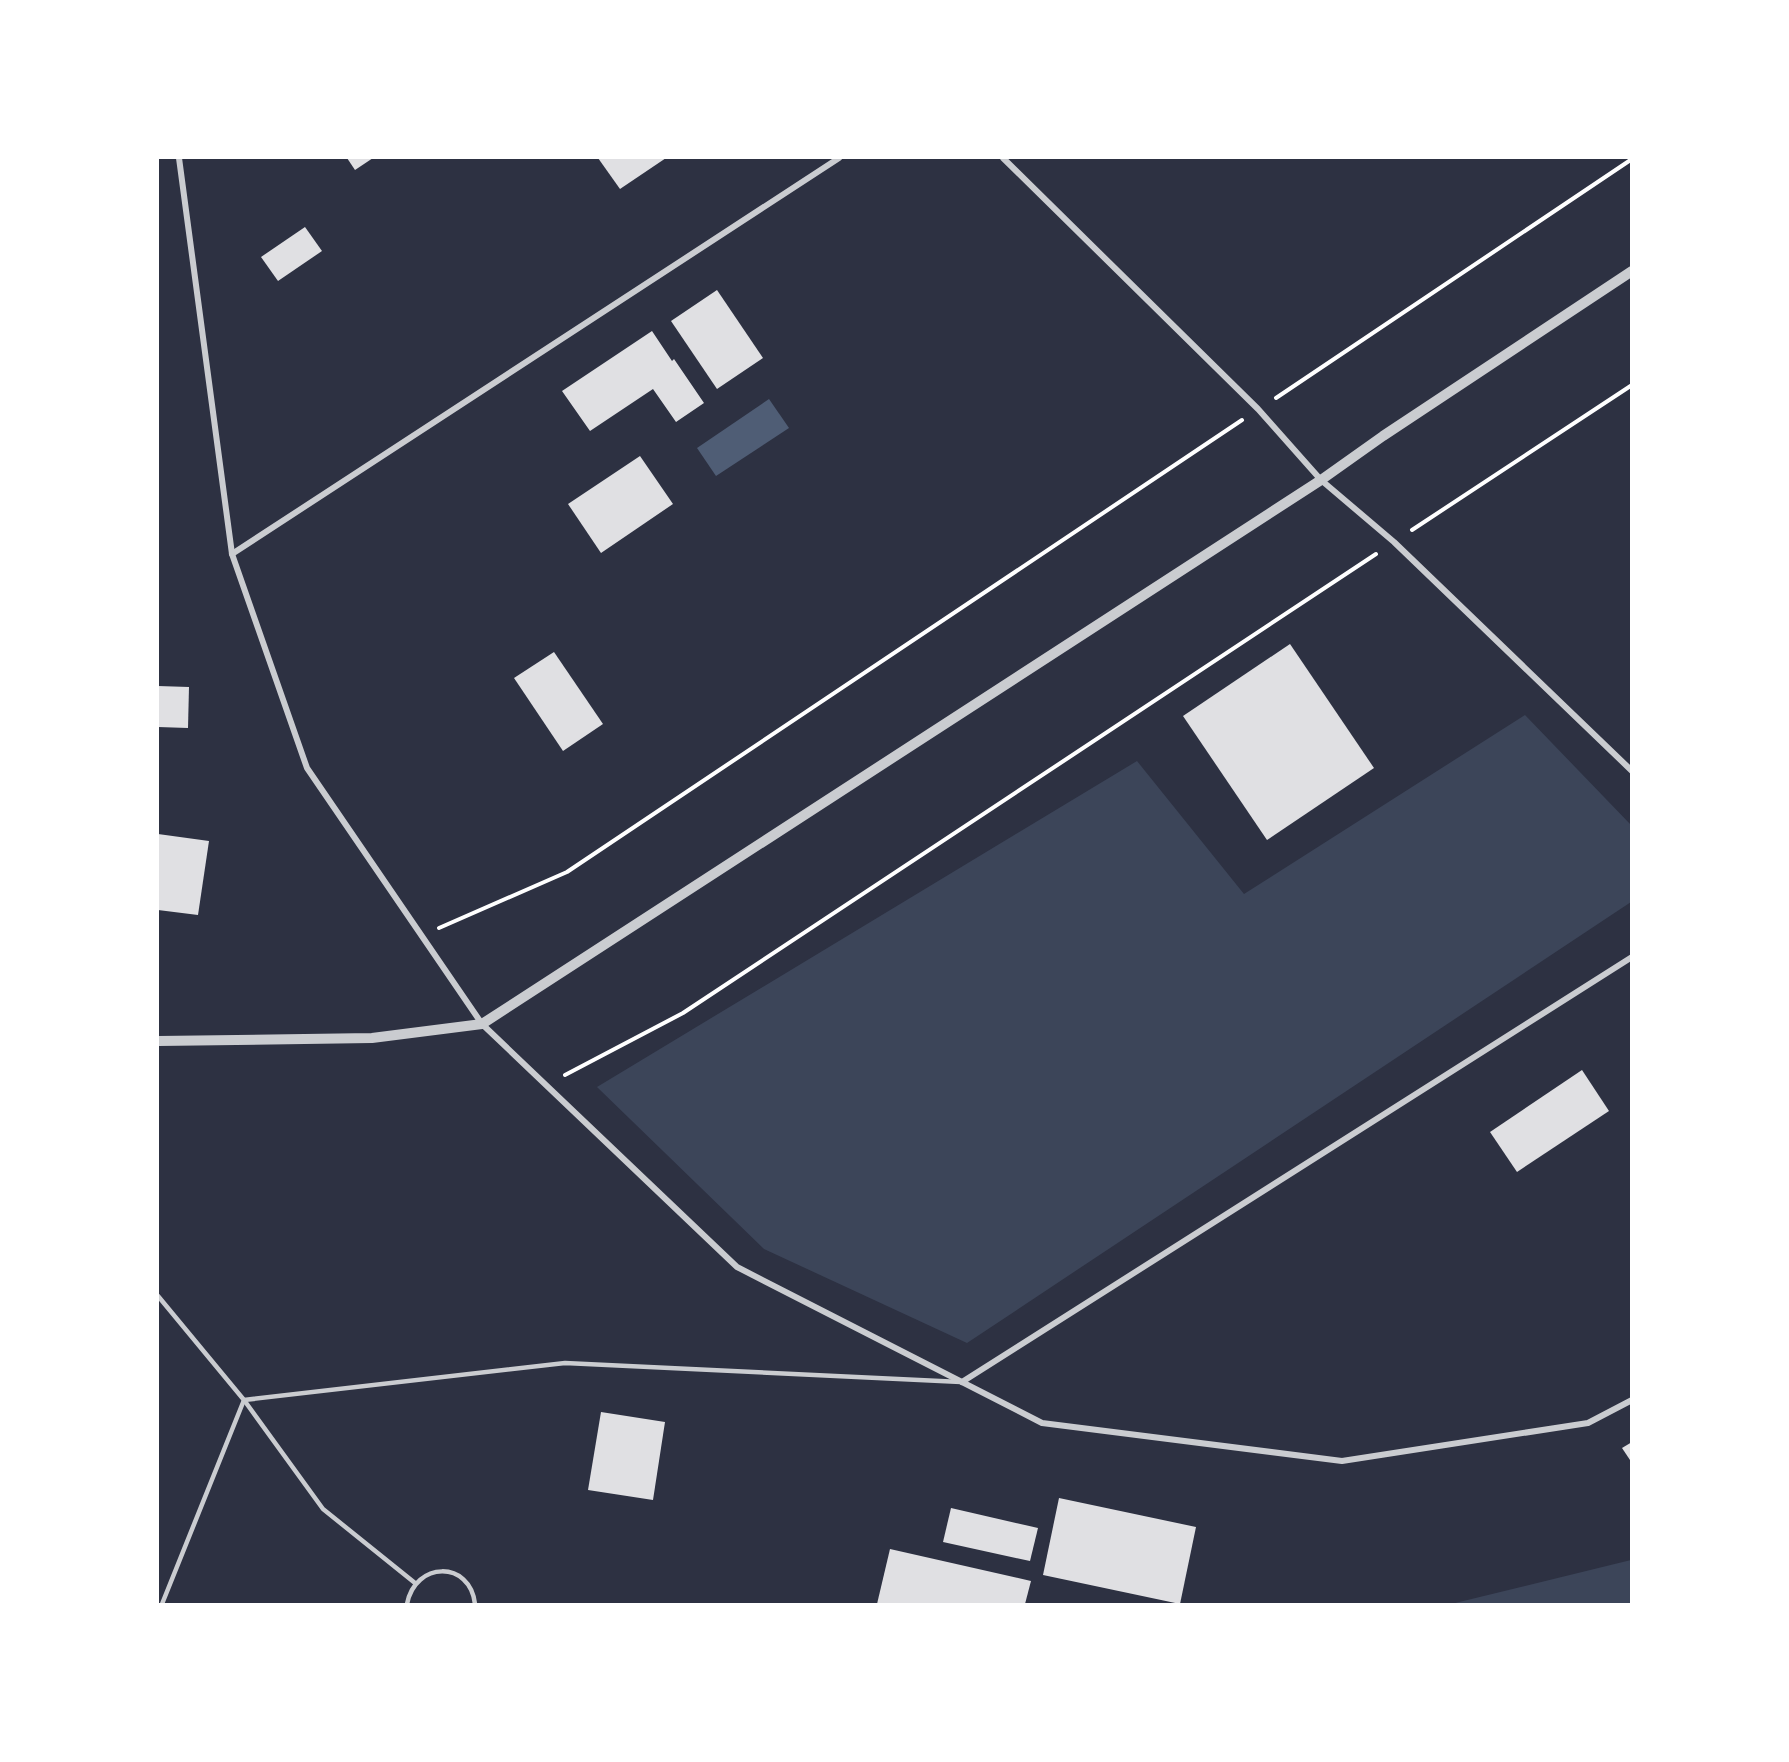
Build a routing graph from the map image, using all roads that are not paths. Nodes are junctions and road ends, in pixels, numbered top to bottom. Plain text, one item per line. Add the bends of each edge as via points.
1 (179, 158) edge
2 (839, 158) edge
3 (1004, 158) edge
4 (1632, 271) edge
5 (1321, 480) junction
6 (232, 554) junction
7 (1632, 771) edge
8 (1632, 957) edge
9 (482, 1024) junction
10 (158, 1041) edge
11 (158, 1296) edge
12 (962, 1382) junction
13 (244, 1400) junction
14 (1632, 1400) edge
15 (415, 1583) junction
16 (162, 1605) edge
17 (407, 1605) edge
18 (475, 1605) edge

1 - 6 street
2 - 6 street
3 - 5 street via 1258,409
4 - 5 street
5 - 7 street via 1394,542
5 - 9 street
6 - 9 street via 307,768
8 - 12 street
9 - 10 street via 372,1038
9 - 12 street via 737,1267
11 - 13 lane
12 - 13 lane via 565,1363
12 - 14 street via 1042,1423 1342,1461 1588,1423
13 - 15 lane via 323,1509
13 - 16 lane
15 - 17 lane
15 - 18 lane via 435,1572 448,1572 467,1582

